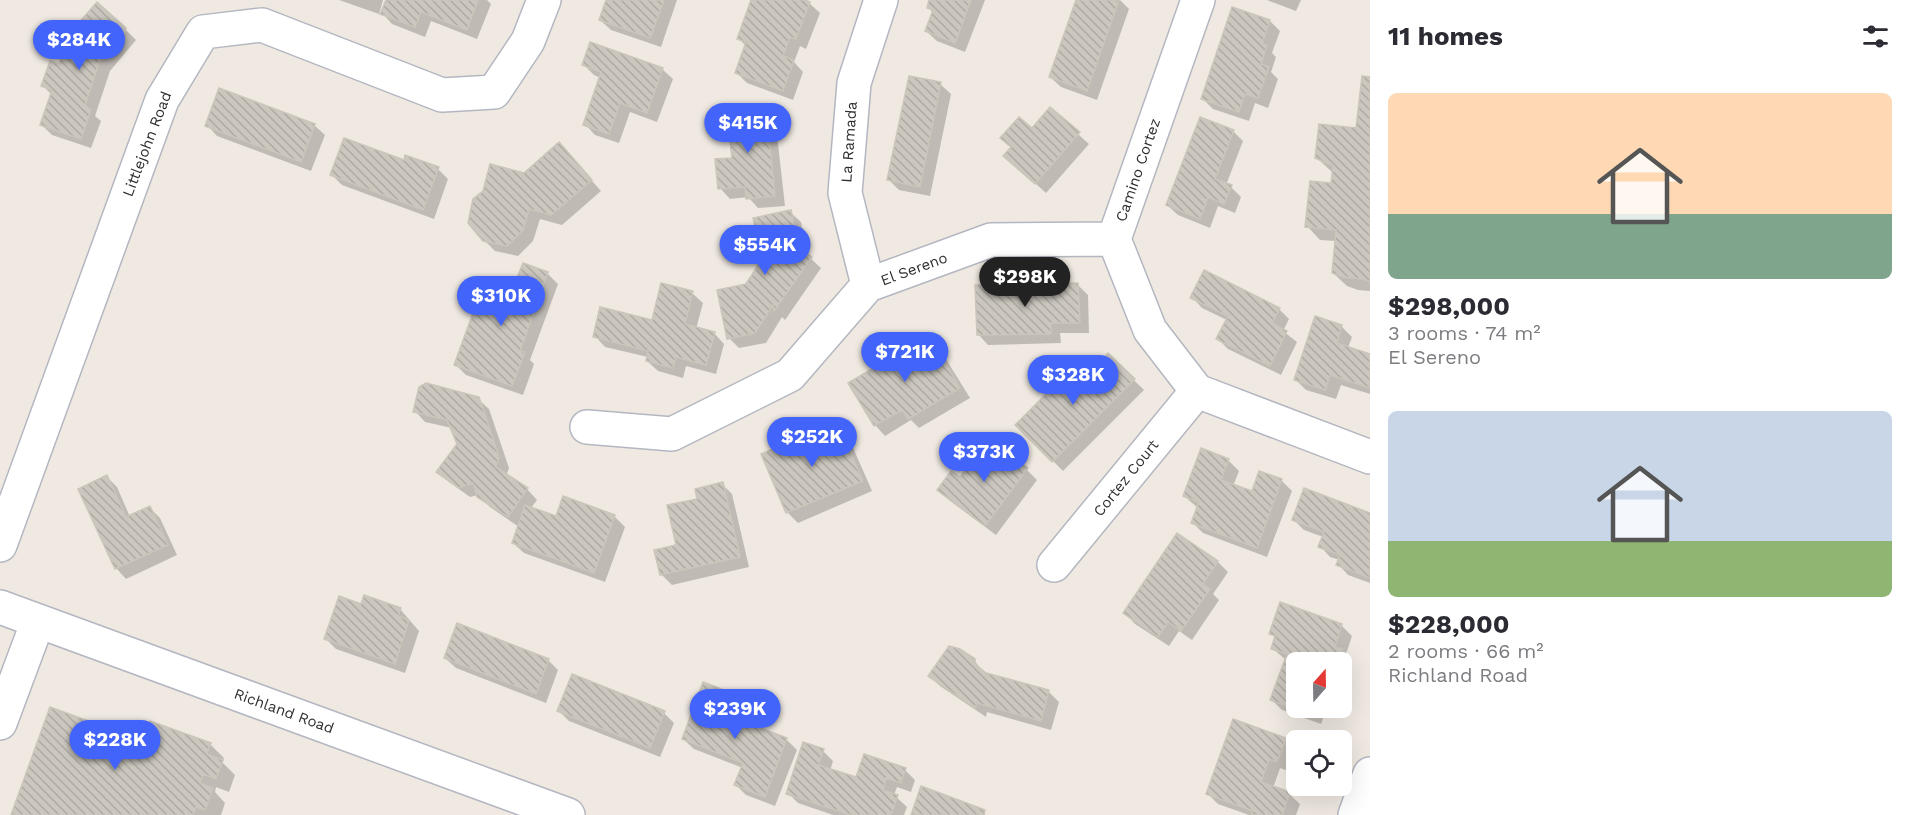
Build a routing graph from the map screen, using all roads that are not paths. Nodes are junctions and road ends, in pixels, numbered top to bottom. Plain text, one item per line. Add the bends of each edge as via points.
1 (544, 0) edge
2 (881, 0) edge
3 (1198, 0) edge
4 (1114, 239) junction
5 (868, 285) junction
6 (1197, 391) junction
7 (587, 427) dead end
8 (1370, 457) edge
9 (0, 545) edge
10 (1054, 565) dead end
11 (0, 607) edge
12 (38, 621) junction
13 (0, 723) edge
14 (1370, 774) edge
15 (568, 815) edge
16 (1355, 815) edge

1 - 9 street, Littlejohn Road via 528,41 494,92 442,94 262,25 203,32 162,100
2 - 5 street, La Ramada via 854,83 845,193
3 - 4 street, Camino Cortez
4 - 5 street, El Sereno via 991,240
4 - 6 street, Camino Cortez via 1150,330
5 - 7 street, El Sereno via 790,375 672,435
6 - 8 street
6 - 10 street, Cortez Court
11 - 12 street, Richland Road
12 - 13 street
12 - 15 street, Richland Road
14 - 16 street

